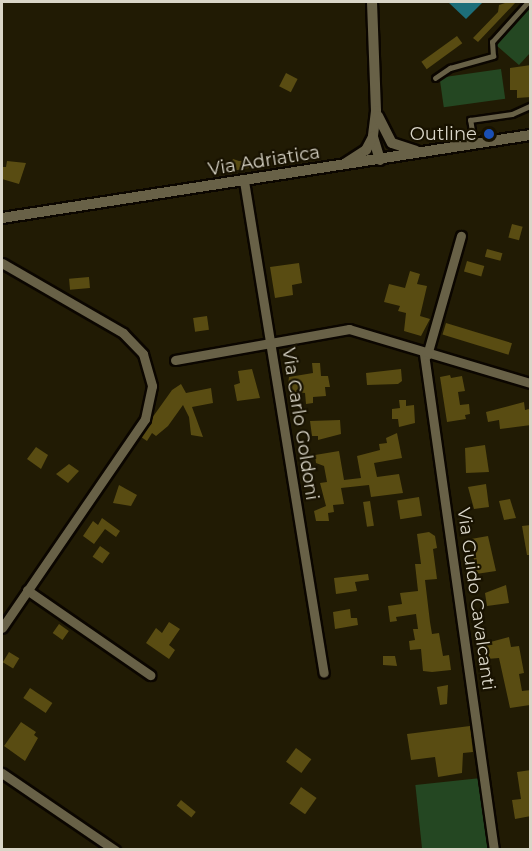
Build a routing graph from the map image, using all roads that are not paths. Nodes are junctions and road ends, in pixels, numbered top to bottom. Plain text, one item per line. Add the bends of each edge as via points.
1 (372, 2) edge
2 (528, 2) edge
3 (435, 78) dead end
4 (531, 106) edge
5 (376, 111) junction
6 (384, 133) junction
7 (531, 135) edge
8 (373, 137) junction
9 (474, 144) junction
10 (422, 153) junction
11 (380, 160) junction
12 (340, 166) junction
13 (244, 181) junction
14 (2, 218) edge
15 (461, 236) dead end
16 (2, 263) edge
17 (270, 343) junction
18 (426, 355) junction
19 (175, 360) dead end
20 (531, 383) edge
21 (27, 590) junction
22 (2, 628) edge
23 (324, 673) dead end
24 (150, 675) dead end
25 (2, 773) edge
26 (115, 849) edge
27 (494, 849) edge

1 - 5 street
2 - 3 lane via 492,42 493,56 450,68
4 - 9 lane via 512,114 470,120
5 - 6 street
5 - 8 street
6 - 10 street via 392,143
6 - 11 street via 385,152
7 - 9 street, Via Adriatica
8 - 11 street
8 - 12 street via 366,150
9 - 10 street, Via Adriatica
10 - 11 street, Via Adriatica
11 - 12 street, Via Adriatica
12 - 13 street, Via Adriatica
13 - 14 street, Via Adriatica
13 - 17 street, Via Carlo Goldoni
15 - 18 street
16 - 21 street via 123,333 143,354 152,386 145,419
17 - 18 street via 349,329
17 - 19 street
17 - 23 street, Via Carlo Goldoni
18 - 20 street
18 - 27 street, Via Guido Cavalcanti
21 - 22 street
21 - 24 street
25 - 26 street

